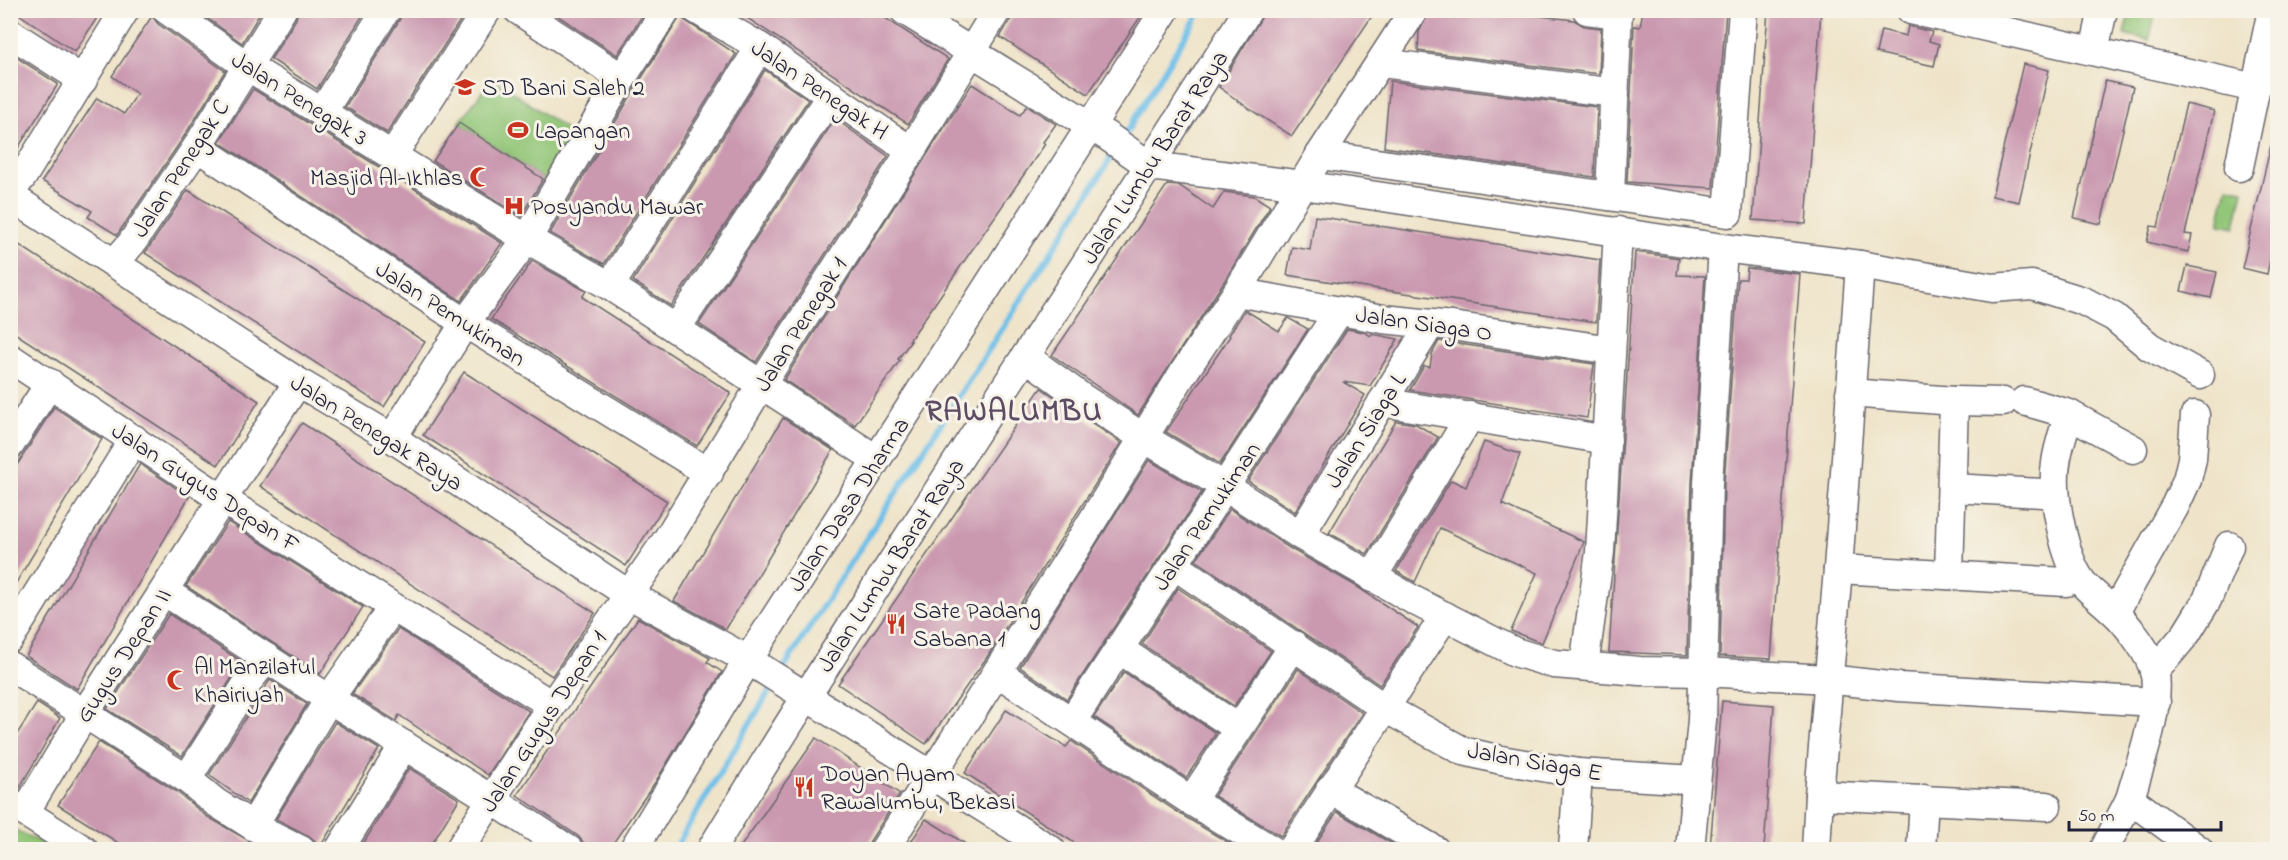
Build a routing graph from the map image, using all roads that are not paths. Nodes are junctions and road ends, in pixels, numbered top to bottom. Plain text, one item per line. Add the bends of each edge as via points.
1 (125, 10) edge
2 (167, 10) edge
3 (282, 10) edge
4 (386, 10) edge
5 (487, 10) edge
6 (518, 10) edge
7 (666, 10) edge
8 (697, 10) edge
9 (904, 10) edge
10 (997, 10) edge
11 (1165, 10) edge
12 (1248, 10) edge
13 (1414, 10) edge
14 (1587, 10) edge
15 (1743, 10) edge
16 (1911, 10) edge
17 (2103, 10) edge
18 (2272, 10) edge
19 (1618, 12) edge
20 (1953, 15) edge
21 (10, 33) edge
22 (760, 47) junction
23 (2094, 51) junction
24 (970, 53) junction
25 (1382, 63) junction
26 (247, 66) junction
27 (622, 78) junction
28 (83, 80) junction
29 (2255, 88) junction
30 (1615, 93) junction
31 (831, 94) junction
32 (323, 111) junction
33 (1098, 131) junction
34 (197, 147) junction
35 (910, 151) junction
36 (1320, 155) junction
37 (392, 156) junction
38 (1142, 161) junction
39 (2240, 167) dead end
40 (1303, 185) junction
41 (10, 194) edge
42 (1610, 196) junction
43 (1618, 231) junction
44 (527, 239) junction
45 (1723, 248) junction
46 (114, 263) junction
47 (1860, 265) junction
48 (610, 286) junction
49 (1237, 292) junction
50 (1339, 311) junction
51 (465, 323) junction
52 (1430, 325) junction
53 (676, 329) junction
54 (1611, 350) junction
55 (1026, 357) junction
56 (10, 358) edge
57 (2200, 375) dead end
58 (298, 382) junction
59 (50, 383) junction
60 (761, 385) junction
61 (1850, 393) junction
62 (1954, 401) junction
63 (1382, 402) junction
64 (2068, 414) junction
65 (2195, 415) dead end
66 (1470, 417) junction
67 (392, 438) junction
68 (1144, 438) junction
69 (134, 440) junction
70 (1607, 440) junction
71 (10, 445) edge
72 (2133, 449) dead end
73 (876, 459) junction
74 (709, 473) junction
75 (1226, 487) junction
76 (1952, 488) junction
77 (2042, 493) dead end
78 (222, 499) junction
79 (1300, 535) junction
80 (2229, 546) dead end
81 (1174, 565) junction
82 (1838, 569) junction
83 (1949, 575) junction
84 (1372, 578) junction
85 (2066, 582) dead end
86 (164, 591) junction
87 (628, 594) junction
88 (388, 611) junction
89 (2115, 612) junction
90 (1445, 616) junction
91 (10, 638) edge
92 (1294, 645) junction
93 (1119, 649) junction
94 (267, 658) junction
95 (756, 665) junction
96 (10, 666) edge
97 (1584, 666) junction
98 (997, 672) junction
99 (1704, 672) junction
100 (2154, 672) junction
101 (1827, 679) junction
102 (799, 692) junction
103 (329, 699) junction
104 (2156, 702) junction
105 (552, 705) junction
106 (1383, 707) junction
107 (85, 713) junction
108 (1072, 721) junction
109 (1238, 728) junction
110 (404, 746) junction
111 (932, 773) junction
112 (1578, 773) junction
113 (187, 780) junction
114 (1696, 780) junction
115 (1330, 789) junction
116 (1818, 795) junction
117 (491, 799) junction
118 (1924, 799) junction
119 (2130, 799) junction
120 (1191, 801) junction
121 (2047, 806) dead end
122 (18, 807) edge
123 (253, 826) junction
124 (84, 849) edge
125 (301, 849) edge
126 (339, 849) edge
127 (459, 849) edge
128 (569, 849) edge
129 (633, 849) edge
130 (711, 849) edge
131 (884, 849) edge
132 (1051, 849) edge
133 (1272, 849) edge
134 (1292, 849) edge
135 (1435, 849) edge
136 (1573, 849) edge
137 (1690, 849) edge
138 (1816, 849) edge
139 (1921, 849) edge
140 (2104, 849) edge
141 (2199, 849) edge

1 - 28 street
2 - 26 street, Jalan Penegak 3
3 - 26 street, Jalan Penegak C
4 - 32 street
5 - 37 street
6 - 27 street
7 - 27 street
8 - 22 street, Jalan Penegak H
9 - 24 street
10 - 24 street, Jalan Penegak 1
11 - 33 street, Jalan Dasa Dharma
12 - 38 street, Jalan Lumbu Barat Raya
13 - 25 street
14 - 19 street
15 - 42 street via 1728,213
16 - 20 street
17 - 23 street
18 - 29 street
19 - 30 street
20 - 23 street
21 - 28 street
22 - 31 street, Jalan Penegak H
22 - 48 street
23 - 29 street
24 - 33 street
24 - 35 street, Jalan Penegak 1
25 - 30 street
25 - 36 street
26 - 32 street, Jalan Penegak 3
26 - 34 street, Jalan Penegak C
27 - 44 street
28 - 41 street
29 - 39 street
30 - 42 street
31 - 35 street, Jalan Penegak H
31 - 53 street
32 - 37 street, Jalan Penegak 3
33 - 38 street
33 - 73 street, Jalan Dasa Dharma
34 - 46 street, Jalan Penegak C
34 - 51 street, Jalan Pemukiman
35 - 60 street, Jalan Penegak 1
36 - 40 street
36 - 42 street
37 - 44 street, Jalan Penegak 3
38 - 40 street
38 - 55 street, Jalan Lumbu Barat Raya
40 - 43 street
40 - 49 street
41 - 46 street, Jalan Penegak Raya
43 - 45 street
43 - 54 street
44 - 48 street, Jalan Penegak 3
44 - 51 street
45 - 47 street
45 - 99 street via 1708,483
46 - 58 street, Jalan Penegak Raya
47 - 57 street via 1992,288 2032,285 2083,301 2114,317 2150,347
47 - 61 street
48 - 53 street, Jalan Penegak 3
49 - 50 street, Jalan Siaga O
49 - 68 street
50 - 52 street, Jalan Siaga O
50 - 75 street, Jalan Pemukiman
51 - 67 street
51 - 74 street, Jalan Pemukiman
52 - 54 street, Jalan Siaga O
52 - 63 street, Jalan Siaga L
53 - 60 street, Jalan Penegak 3
54 - 70 street
55 - 68 street
55 - 102 street, Jalan Lumbu Barat Raya
56 - 59 street, Jalan Gugus Depan F
58 - 67 street, Jalan Penegak Raya
58 - 78 street, Gugus Depan II
59 - 69 street, Jalan Gugus Depan F
59 - 71 street
60 - 73 street, Jalan Penegak 3
60 - 74 street, Jalan Penegak 1
61 - 62 street
61 - 82 street
62 - 64 street via 2014,402
62 - 76 street
63 - 66 street
63 - 79 street, Jalan Siaga L
64 - 72 street
64 - 89 street via 2054,478 2062,533 2068,558 2082,582
65 - 89 street via 2187,480
66 - 70 street
66 - 84 street
67 - 87 street, Jalan Penegak Raya
68 - 75 street
68 - 98 street
69 - 78 street, Jalan Gugus Depan F
69 - 91 street
70 - 97 street via 1600,552
73 - 95 street, Jalan Dasa Dharma
74 - 87 street, Jalan Penegak 1
75 - 79 street
75 - 81 street, Jalan Pemukiman
76 - 77 street
76 - 83 street
78 - 86 street, Gugus Depan II
78 - 88 street, Jalan Gugus Depan F
79 - 84 street
80 - 100 street via 2207,600 2186,634
81 - 92 street, Jalan Siaga E
81 - 93 street, Jalan Pemukiman
82 - 83 street
82 - 101 street
83 - 85 street
84 - 90 street
86 - 94 street
86 - 107 street, Gugus Depan II
87 - 95 street, Jalan Penegak Raya
87 - 105 street, Jalan Gugus Depan 1
88 - 103 street
88 - 105 street, Jalan Gugus Depan F
89 - 100 street via 2142,647
90 - 97 street via 1515,652 1554,664
90 - 106 street
92 - 106 street, Jalan Siaga E
92 - 109 street
93 - 108 street, Jalan Pemukiman
93 - 109 street
94 - 103 street
94 - 113 street
95 - 102 street, Jalan Penegak Raya
95 - 129 street, Jalan Dasa Dharma
96 - 107 street
97 - 99 street
98 - 108 street
98 - 111 street
99 - 101 street
99 - 114 street
100 - 104 street
101 - 104 street
101 - 116 street
102 - 111 street, Jalan Penegak Raya
102 - 130 street, Jalan Lumbu Barat Raya
103 - 110 street
103 - 123 street
104 - 119 street
105 - 117 street, Jalan Gugus Depan 1
106 - 112 street, Jalan Siaga E via 1463,751
106 - 115 street
107 - 113 street
107 - 122 street, Gugus Depan II
108 - 120 street
109 - 120 street
110 - 117 street
110 - 126 street
111 - 131 street
111 - 132 street, Jalan Penegak Raya
112 - 114 street, Jalan Siaga E
112 - 136 street
113 - 123 street
114 - 137 street
115 - 134 street
115 - 135 street
116 - 118 street
116 - 138 street
117 - 127 street, Jalan Gugus Depan 1
117 - 128 street
118 - 121 street
118 - 139 street
119 - 140 street
119 - 141 street
120 - 133 street
122 - 124 street
123 - 125 street

